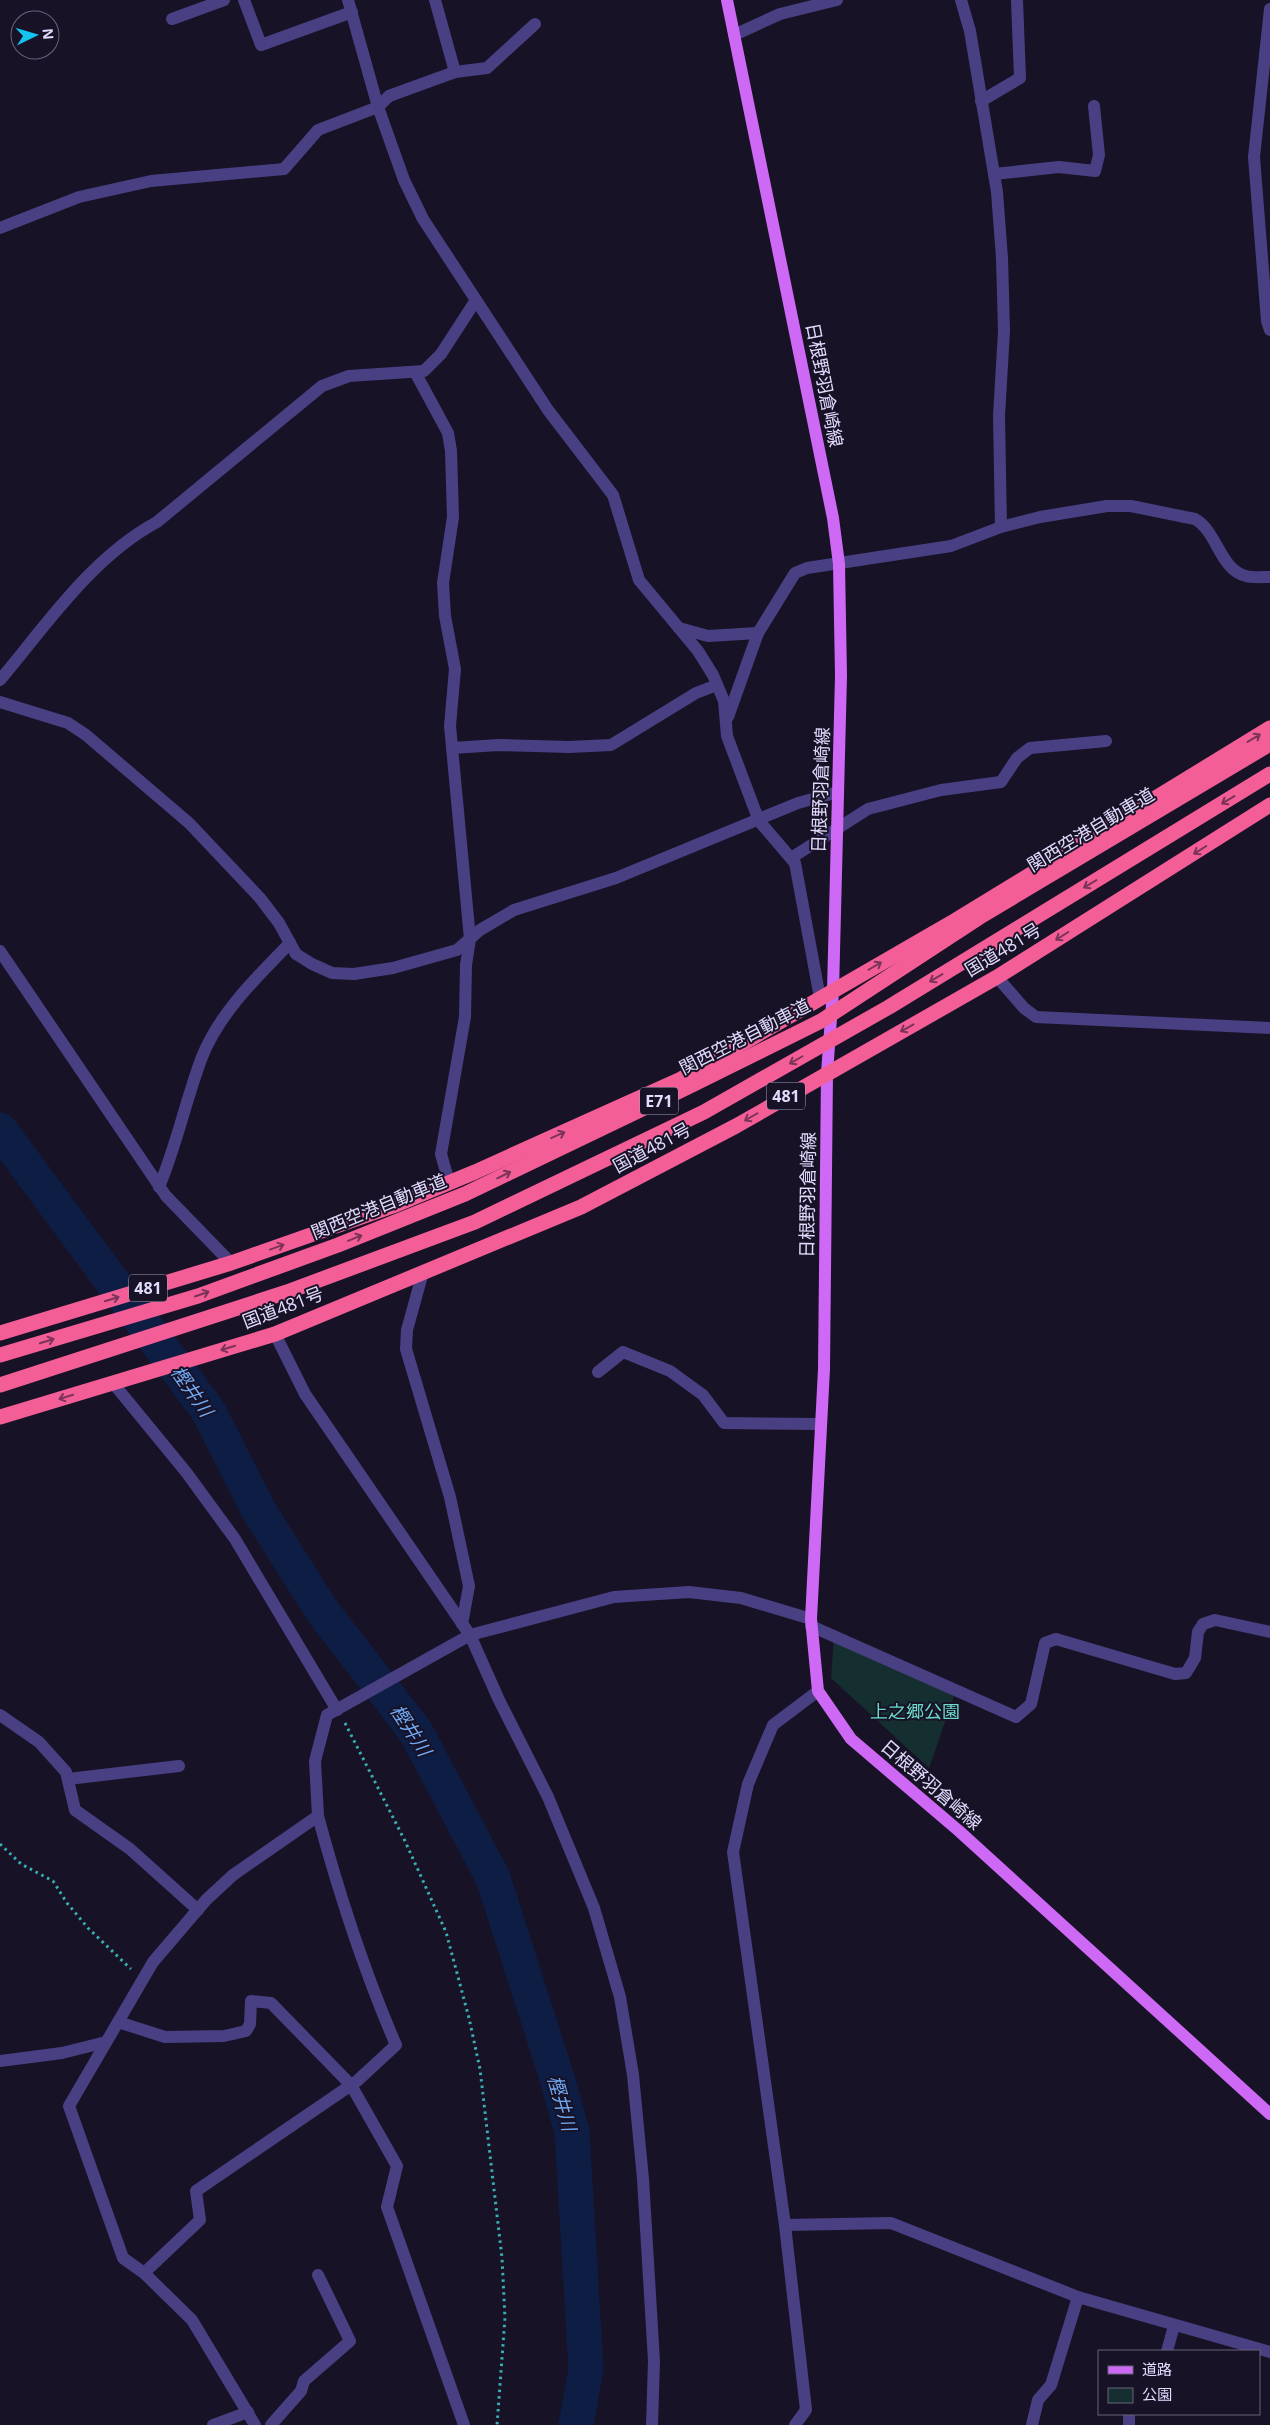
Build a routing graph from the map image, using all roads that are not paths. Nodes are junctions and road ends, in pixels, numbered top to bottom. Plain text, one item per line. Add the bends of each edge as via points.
1 (224, 0) edge
2 (244, 0) edge
3 (435, 0) edge
4 (727, 0) edge
5 (837, 0) edge
6 (962, 0) edge
7 (1017, 0) edge
8 (350, 6) edge
9 (1270, 9) edge
10 (172, 19) dead end
11 (536, 24) dead end
12 (734, 35) junction
13 (455, 72) junction
14 (1266, 74) edge
15 (981, 100) junction
16 (1094, 106) dead end
17 (378, 107) junction
18 (994, 174) junction
19 (0, 228) edge
20 (476, 300) junction
21 (1270, 330) edge
22 (415, 372) junction
23 (1001, 526) junction
24 (838, 564) junction
25 (1270, 577) edge
26 (679, 628) junction
27 (758, 633) junction
28 (0, 680) edge
29 (717, 685) junction
30 (0, 702) edge
31 (726, 722) junction
32 (1270, 728) edge
33 (1106, 741) dead end
34 (1270, 744) edge
35 (452, 748) junction
36 (1270, 774) edge
37 (838, 792) junction
38 (1270, 804) edge
39 (759, 821) junction
40 (837, 828) junction
41 (791, 858) junction
42 (470, 939) junction
43 (290, 943) junction
44 (0, 951) edge
45 (997, 977) junction
46 (826, 994) junction
47 (1270, 1028) edge
48 (827, 1072) junction
49 (449, 1182) junction
50 (160, 1187) junction
51 (231, 1264) junction
52 (423, 1272) junction
53 (0, 1333) edge
54 (275, 1334) junction
55 (0, 1356) edge
56 (598, 1372) dead end
57 (112, 1383) junction
58 (0, 1385) edge
59 (0, 1417) edge
60 (822, 1424) junction
61 (811, 1622) junction
62 (466, 1630) junction
63 (1270, 1632) edge
64 (818, 1691) junction
65 (337, 1710) junction
66 (0, 1714) edge
67 (179, 1766) dead end
68 (68, 1779) junction
69 (318, 1816) junction
70 (198, 1910) junction
71 (118, 2022) junction
72 (106, 2042) junction
73 (0, 2060) edge
74 (351, 2085) junction
75 (1270, 2114) edge
76 (785, 2225) junction
77 (144, 2273) junction
78 (318, 2275) dead end
79 (1078, 2297) junction
80 (1174, 2326) junction
81 (1166, 2350) edge
82 (1270, 2352) edge
83 (248, 2412) junction
84 (213, 2425) edge
85 (255, 2425) edge
86 (271, 2425) edge
87 (464, 2425) edge
88 (652, 2425) edge
89 (795, 2425) edge
90 (1032, 2425) edge

1 - 10 street
2 - 8 street via 261,45
3 - 13 street
4 - 12 main road, 日根野羽倉崎線
5 - 12 street via 780,14
6 - 15 street
7 - 15 street via 1020,78
8 - 17 street
9 - 14 street
11 - 13 street via 487,68
12 - 24 main road, 日根野羽倉崎線 via 833,518
13 - 17 street via 388,96
14 - 21 street via 1254,157
15 - 18 street
16 - 18 street via 1099,154 1095,171 1059,167
17 - 19 street via 318,130 284,169 151,181 79,197
17 - 20 street via 404,180 423,219
18 - 23 street via 1002,258 1004,331 999,416
20 - 22 street via 441,354 424,372
20 - 26 street via 548,410 613,495 639,580
22 - 28 street via 349,376 322,386 157,522 135,534 86,577
22 - 35 street via 448,433 451,450 453,518 443,583 445,616 455,669 450,726
23 - 24 street via 951,546
23 - 25 street via 1107,506 1131,506 1195,519 1203,524 1233,570 1246,576
24 - 27 street via 795,573
24 - 37 main road, 日根野羽倉崎線 via 842,676
26 - 27 street via 708,636
26 - 29 street via 698,651
27 - 31 street
29 - 31 street via 724,701
29 - 35 street via 696,693 611,745
30 - 43 street via 68,723 86,735 189,823 260,898
31 - 39 street via 727,736
46 -> 32 highway, 481 via 956,920
33 - 40 street via 1030,748 1017,758 1001,782 940,790 877,806
55 -> 34 highway, 関西空港自動車道 / E71 via 198,1296 338,1245 465,1194 688,1087 821,1021 983,915
35 - 42 street
36 -> 58 highway, E71 via 888,1007 704,1112 475,1222 287,1292
37 - 39 street via 798,803
37 - 40 main road, 日根野羽倉崎線
38 -> 45 highway, 国道481号 / 481
39 - 41 street
39 - 42 street via 616,878 514,910
40 - 41 street
40 - 46 main road, 日根野羽倉崎線
41 - 46 street
42 - 43 street via 457,950 393,968 354,974 332,973 312,964 296,954
42 - 49 street via 465,1017 441,1154
43 - 50 street via 222,1020 203,1056
44 - 50 street
45 - 47 street via 1036,1017
45 -> 48 highway, 国道481号 / 481
46 - 48 main road, 日根野羽倉崎線
49 -> 46 highway, 481 via 681,1079
48 -> 52 highway, 国道481号 / 481 via 736,1126 581,1207
48 - 60 main road, 日根野羽倉崎線
51 -> 49 highway, 481 via 393,1206
50 - 51 street
53 -> 51 highway, 481
52 - 54 highway, 国道481号 / 481
52 - 62 street via 407,1330 406,1349 450,1497 469,1586
54 -> 57 highway, 国道481号 / 481
54 - 62 street via 305,1394
56 - 60 street via 623,1352 670,1371 703,1395 724,1424
57 -> 59 highway, 国道481号 / 481
57 - 65 street via 186,1472 235,1539
60 - 61 main road, 日根野羽倉崎線
61 - 62 street via 741,1598 689,1592 614,1597
61 - 63 street via 1016,1717 1031,1704 1045,1643 1056,1639 1175,1674 1186,1673 1195,1658 1198,1632 1203,1624 1215,1620
61 - 64 main road, 日根野羽倉崎線
62 - 65 street
62 - 88 street via 548,1797 594,1908 620,1997 633,2075 643,2179 654,2361
64 - 75 main road, 日根野羽倉崎線 via 851,1739 967,1838
64 - 76 street via 773,1725 748,1784 733,1852
65 - 69 street via 327,1715 315,1761
66 - 68 street via 39,1742 66,1772
67 - 68 street
68 - 70 street via 75,1810 130,1849
69 - 70 street via 233,1875
69 - 74 street via 336,1883 372,1991 396,2045
70 - 71 street via 153,1962
71 - 72 street
71 - 74 street via 166,2037 224,2036 246,2031 250,2024 251,2000 271,2003
72 - 73 street
72 - 77 street via 69,2106 123,2258
74 - 77 street via 196,2191 200,2220
74 - 87 street via 397,2166 386,2207
76 - 79 street via 891,2224
76 - 89 street via 806,2410
77 - 83 street via 192,2320
78 - 86 street via 350,2341 304,2381 301,2391
79 - 80 street
79 - 90 street via 1051,2385 1038,2400
80 - 81 street
80 - 82 street
83 - 84 street
83 - 85 street

